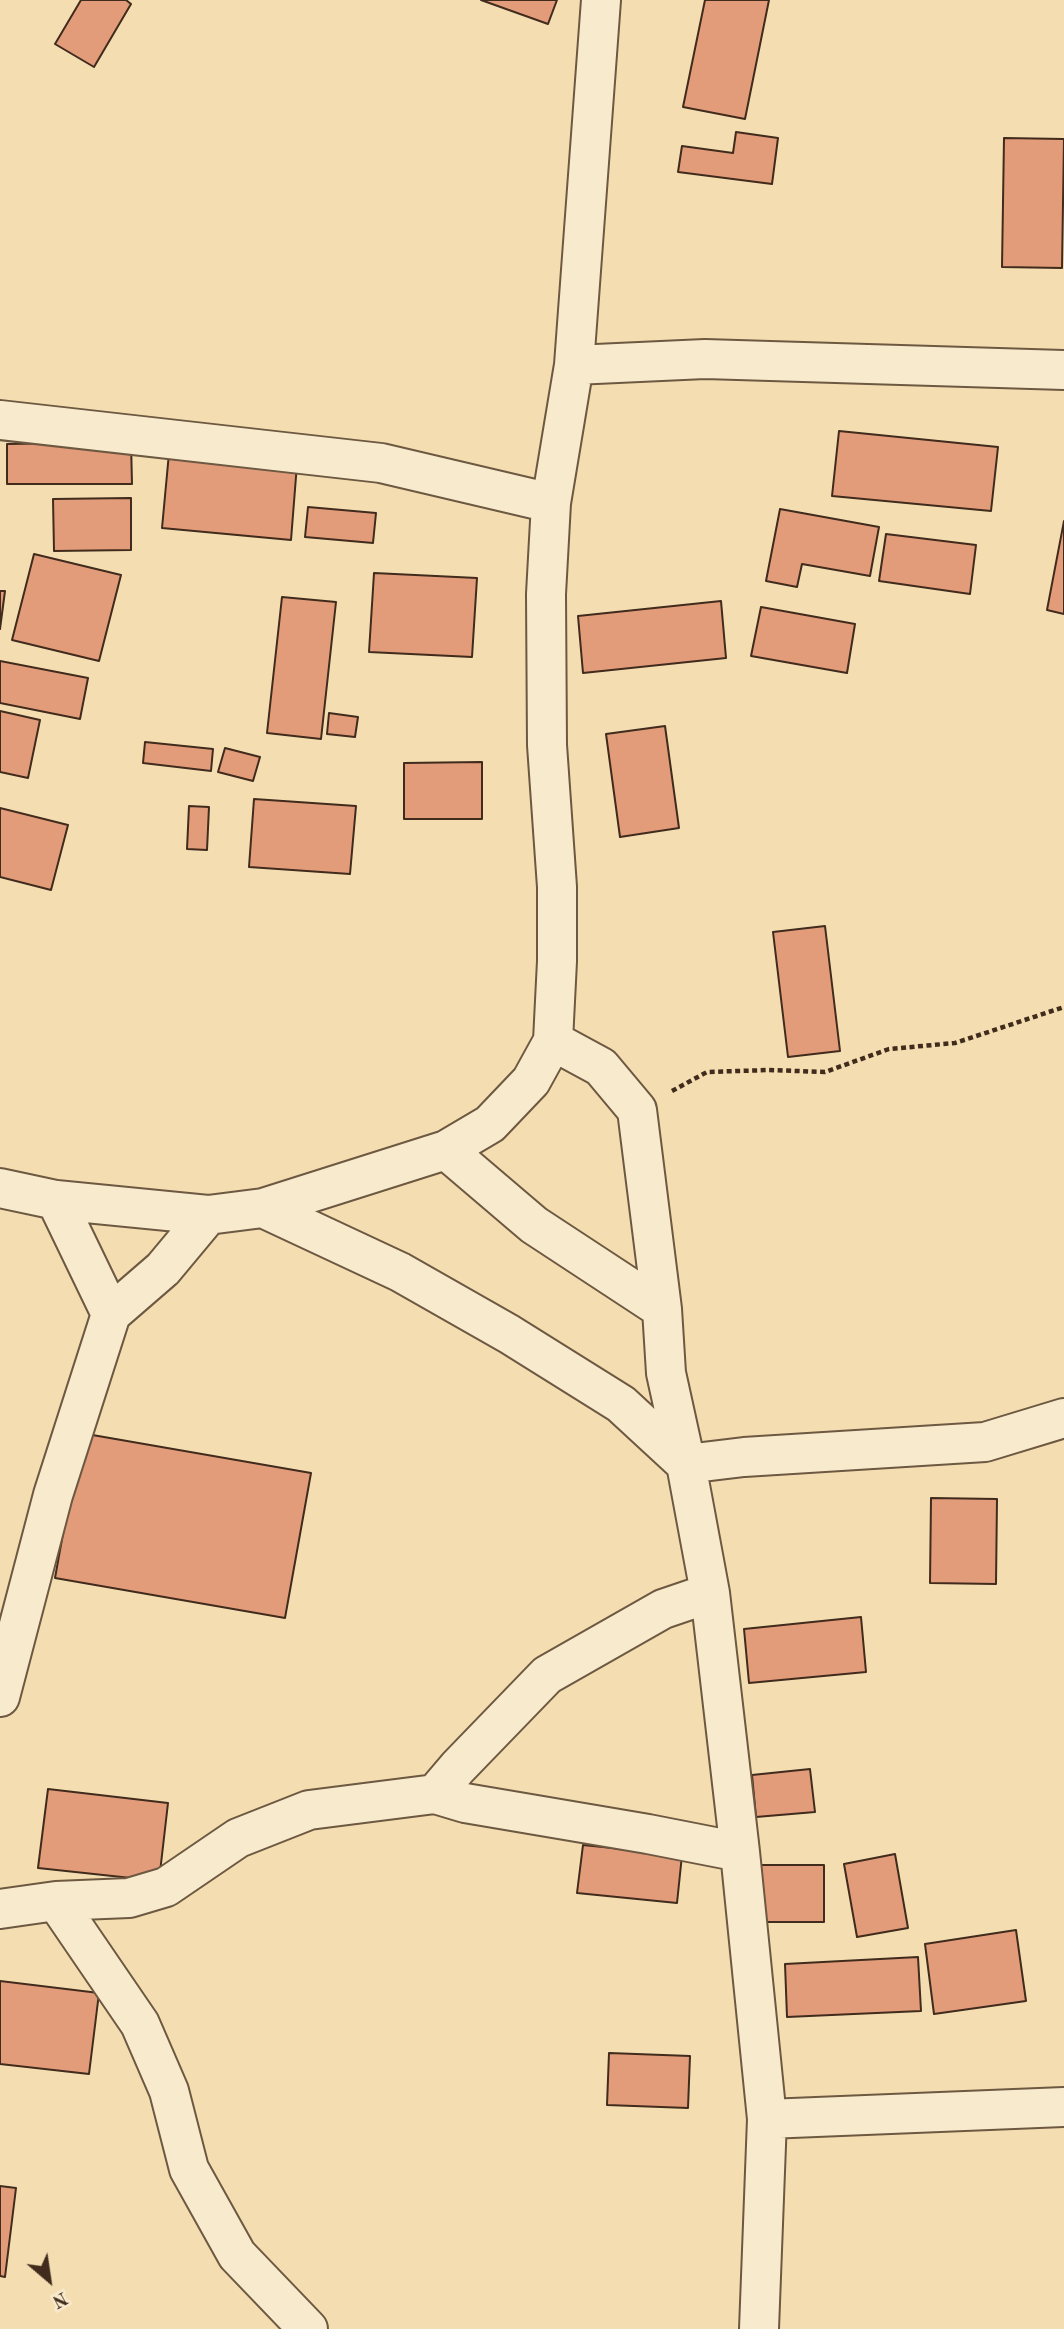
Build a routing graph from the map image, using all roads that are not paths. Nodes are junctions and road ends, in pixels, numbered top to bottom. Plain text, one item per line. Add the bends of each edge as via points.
1 (601, 0) edge
2 (574, 365) junction
3 (1064, 370) edge
4 (0, 420) edge
5 (551, 503) junction
6 (553, 1041) junction
7 (446, 1150) junction
8 (0, 1188) edge
9 (56, 1200) junction
10 (263, 1208) junction
11 (208, 1215) junction
12 (662, 1309) junction
13 (111, 1314) junction
14 (1064, 1418) edge
15 (686, 1464) junction
16 (710, 1593) junction
17 (0, 1697) edge
18 (435, 1794) junction
19 (740, 1852) junction
20 (56, 1901) junction
21 (0, 1909) edge
22 (1064, 2107) edge
23 (767, 2119) junction
24 (308, 2329) edge
25 (759, 2329) edge

1 - 2 street
2 - 3 street via 705,359
2 - 5 street
4 - 5 street via 382,463
5 - 6 street via 546,594 547,745 557,887
6 - 7 street via 531,1081 490,1124
6 - 12 street via 601,1067 637,1110
7 - 10 street
7 - 12 street via 534,1225
8 - 9 street
9 - 11 street
9 - 13 street
10 - 11 street
10 - 15 street via 400,1272 509,1334 621,1404
11 - 13 street via 163,1269
12 - 15 street via 666,1373
13 - 17 street via 53,1495
14 - 15 street via 985,1441
15 - 16 street
16 - 18 street via 663,1609 547,1675
16 - 19 street
18 - 19 street
18 - 20 street via 309,1810 238,1839 166,1887 129,1898
19 - 23 street
20 - 21 street
20 - 24 street via 140,2024 169,2091 189,2169 236,2255
22 - 23 street
23 - 25 street

